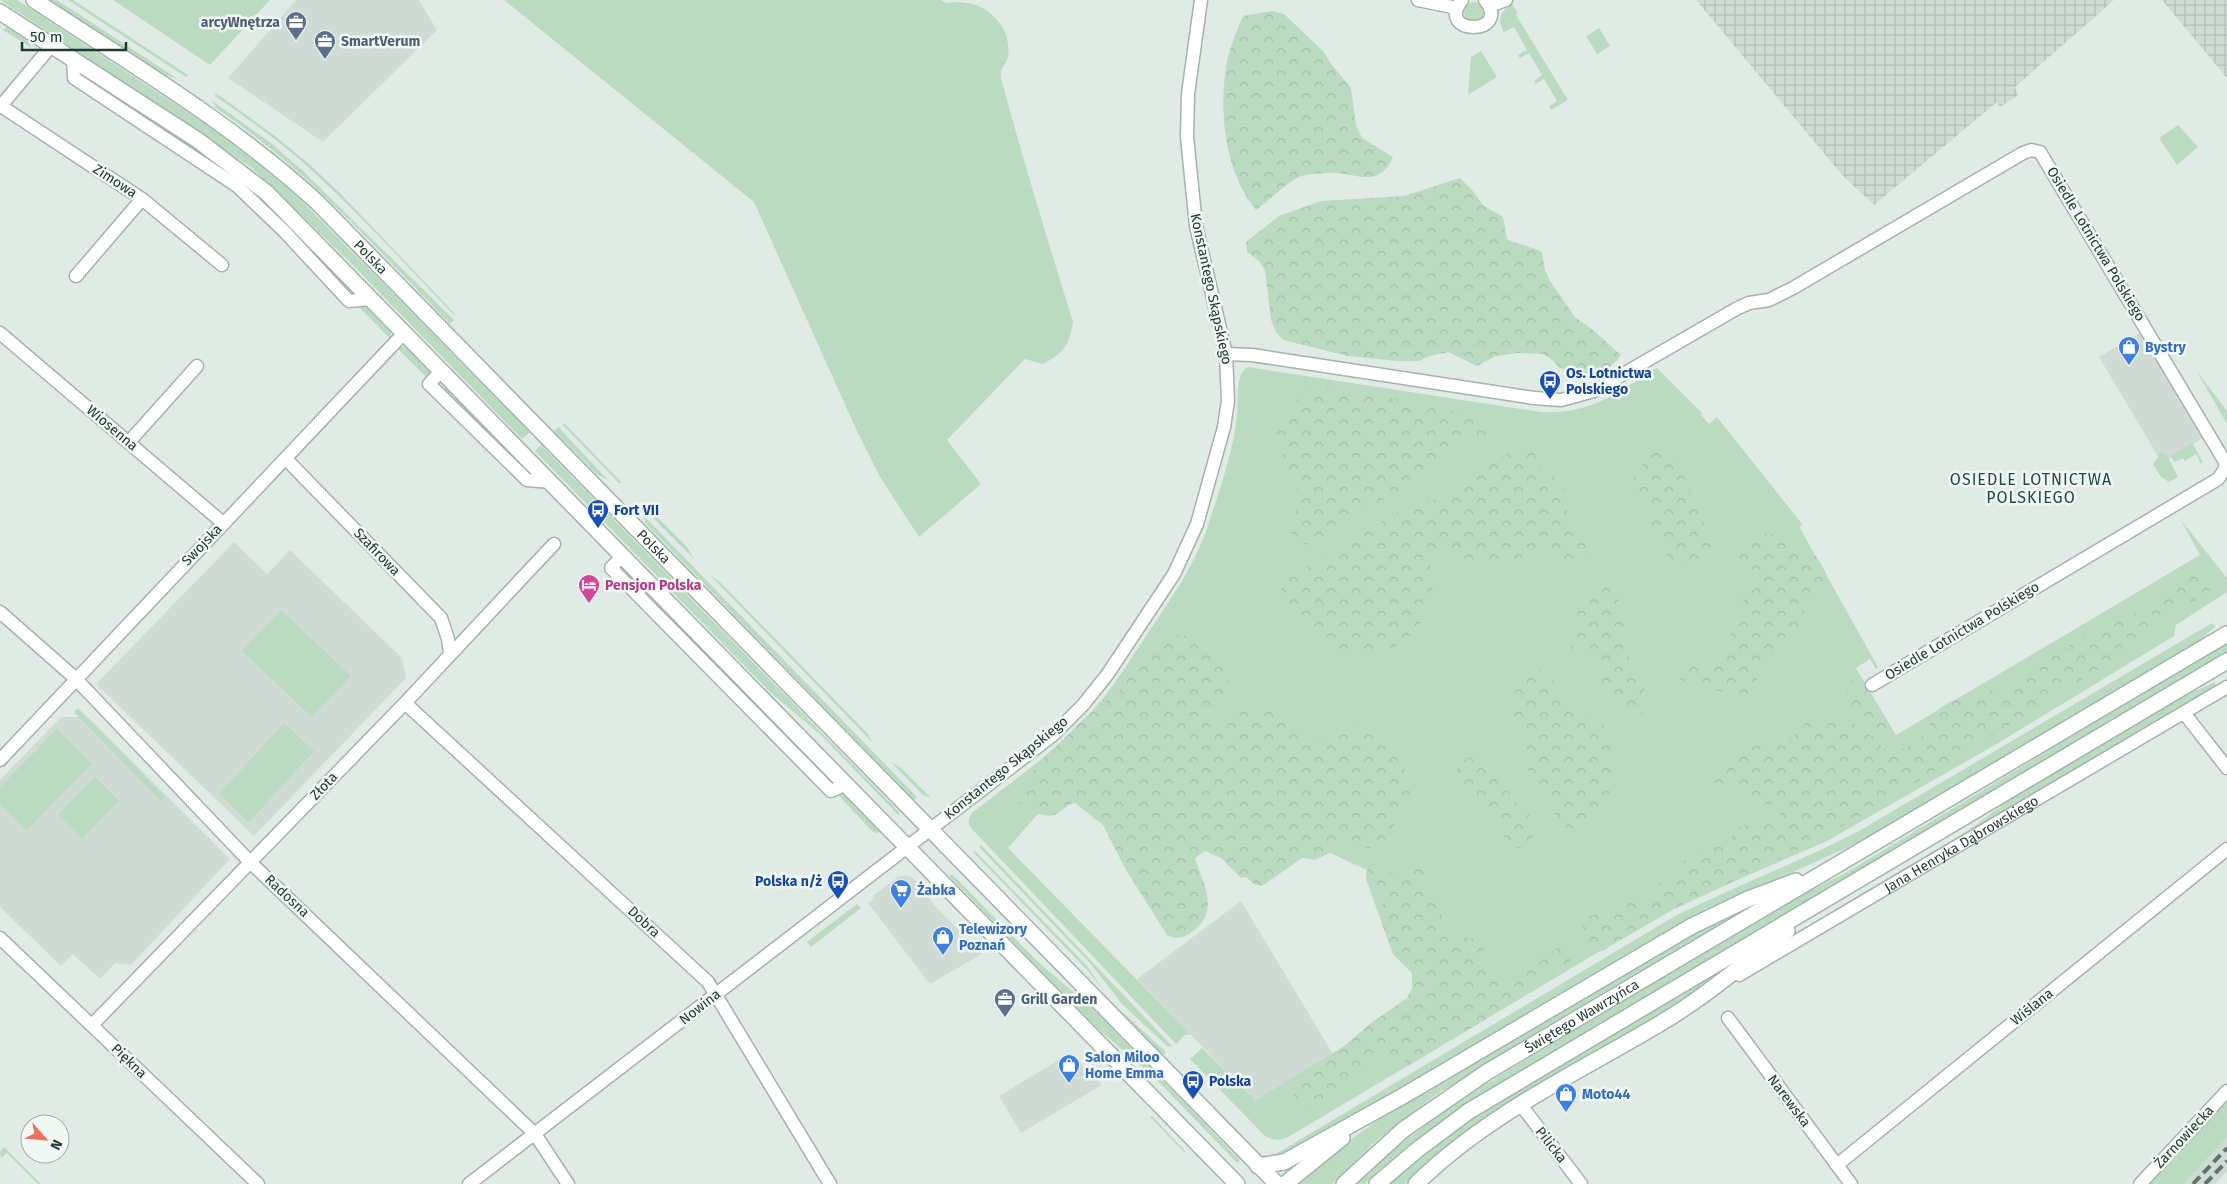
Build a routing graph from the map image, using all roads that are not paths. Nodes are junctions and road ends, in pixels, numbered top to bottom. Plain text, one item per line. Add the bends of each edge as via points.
1 (34, 0) edge
2 (1201, 0) edge
3 (1418, 0) edge
4 (1506, 0) edge
5 (1487, 3) edge
6 (1460, 4) edge
7 (0, 12) edge
8 (52, 46) junction
9 (1, 106) edge
10 (142, 199) junction
11 (222, 265) dead end
12 (76, 276) dead end
13 (405, 332) junction
14 (0, 333) edge
15 (1226, 354) junction
16 (197, 366) dead end
17 (129, 442) junction
18 (286, 459) junction
19 (223, 523) junction
20 (554, 544) dead end
21 (624, 556) junction
22 (0, 612) edge
23 (2227, 634) edge
24 (450, 654) junction
25 (2227, 661) edge
26 (75, 678) junction
27 (1872, 685) dead end
28 (2227, 687) edge
29 (405, 704) junction
30 (2184, 713) junction
31 (0, 760) edge
32 (2227, 768) edge
33 (846, 784) junction
34 (931, 829) junction
35 (908, 846) junction
36 (2227, 849) edge
37 (250, 862) junction
38 (1835, 867) junction
39 (1861, 878) junction
40 (0, 938) edge
41 (716, 994) junction
42 (1694, 1001) junction
43 (1728, 1018) dead end
44 (92, 1025) junction
45 (2227, 1090) edge
46 (1402, 1096) junction
47 (1521, 1105) junction
48 (535, 1134) junction
49 (1837, 1165) junction
50 (1258, 1166) junction
51 (258, 1184) edge
52 (469, 1184) edge
53 (568, 1184) edge
54 (830, 1184) edge
55 (1237, 1184) edge
56 (1276, 1184) edge
57 (1285, 1184) edge
58 (1344, 1184) edge
59 (1377, 1184) edge
60 (1416, 1184) edge
61 (1581, 1184) edge
62 (1851, 1184) edge
63 (2140, 1184) edge

1 - 34 street, Polska via 228,129 281,169 317,202
2 - 15 street, Konstantego Skąpskiego via 1188,94 1189,170 1196,226
3 - 6 street
4 - 5 street
5 - 6 street via 1490,11 1487,21 1478,28 1462,25 1459,20
7 - 8 street, Polska
8 - 9 street
8 - 13 street, Polska via 251,179
9 - 10 street, Zimowa
10 - 11 street, Zimowa
10 - 12 street
13 - 18 street, Swojska
13 - 21 street, Polska
14 - 17 street, Wiosenna
15 - 27 street, Osiedle Lotnictwa Polskiego via 1248,354 1556,400 1567,399 1594,391 1736,309 1786,292 1857,246 2023,153 2031,150 2040,152 2216,447 2225,469 2218,479
15 - 34 street, Konstantego Skąpskiego via 1228,402 1224,427 1197,524 1174,574 1137,632 1083,705 1053,735
16 - 17 street
17 - 19 street, Wiosenna
18 - 19 street, Swojska
18 - 24 street, Szafirowa via 441,618
19 - 26 street, Swojska
20 - 24 street, Złota
21 - 33 street, Polska
21 - 33 street via 611,568 831,791
22 - 26 street, Radosna
23 - 38 street
24 - 29 street, Złota
25 - 39 street, Jana Henryka Dąbrowskiego
26 - 31 street, Swojska
26 - 37 street, Radosna
28 - 30 street, Jana Henryka Dąbrowskiego
29 - 37 street, Złota
29 - 41 street, Dobra via 708,982
30 - 32 street
30 - 42 street, Jana Henryka Dąbrowskiego
33 - 35 street, Polska
34 - 35 street, Nowina
34 - 50 street, Polska
35 - 41 street, Nowina
35 - 55 street, Polska
36 - 49 street, Wiślana
37 - 44 street, Złota
37 - 48 street, Radosna
38 - 46 street via 1748,899 1692,926
38 - 58 street, Świętego Wawrzyńca via 1480,1077 1403,1130
39 - 42 street
39 - 59 street, Świętego Wawrzyńca via 1469,1111
40 - 44 street, Piękna
41 - 48 street, Nowina
41 - 54 street, Dobra
42 - 47 street
43 - 49 street, Narewska
44 - 51 street, Piękna
45 - 63 street, Żarnowiecka
46 - 50 street via 1284,1162
46 - 57 street via 1335,1143
47 - 60 street via 1457,1148
47 - 61 street, Pilicka
48 - 52 street, Nowina
48 - 53 street, Radosna
49 - 62 street, Narewska
50 - 56 street, Polska

